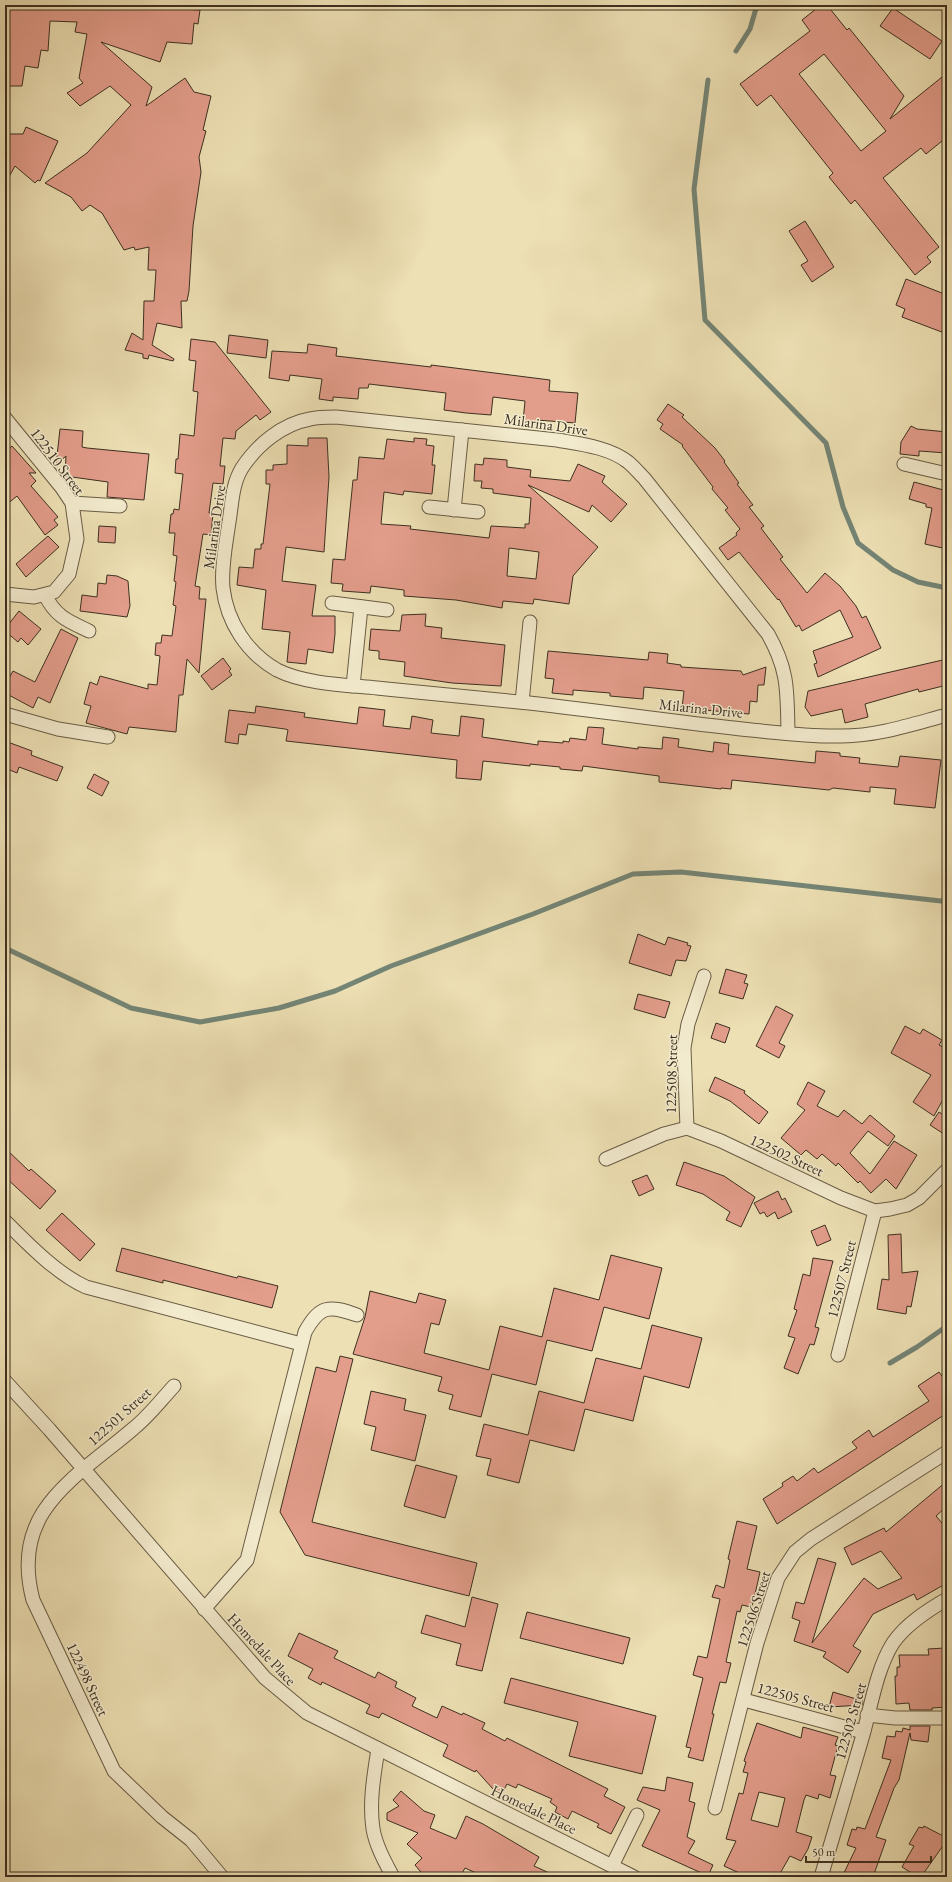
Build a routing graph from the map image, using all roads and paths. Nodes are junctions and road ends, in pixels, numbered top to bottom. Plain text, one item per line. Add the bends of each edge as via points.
1 (5, 418) edge
2 (462, 430) junction
3 (904, 464) dead end
4 (947, 474) edge
5 (72, 503) junction
6 (120, 506) dead end
7 (429, 507) dead end
8 (454, 510) junction
9 (478, 512) dead end
10 (5, 594) edge
11 (45, 595) junction
12 (332, 603) dead end
13 (361, 607) junction
14 (387, 610) dead end
15 (530, 622) dead end
16 (89, 631) dead end
17 (353, 686) junction
18 (522, 702) junction
19 (5, 714) edge
20 (947, 715) edge
21 (788, 733) junction
22 (108, 738) dead end
23 (704, 976) dead end
24 (687, 1128) junction
25 (606, 1159) dead end
26 (947, 1170) edge
27 (875, 1210) junction
28 (5, 1221) edge
29 (357, 1315) dead end
30 (301, 1344) junction
31 (838, 1355) dead end
32 (5, 1381) edge
33 (174, 1386) dead end
34 (947, 1452) edge
35 (83, 1469) junction
36 (947, 1599) edge
37 (204, 1609) junction
38 (744, 1700) junction
39 (867, 1715) junction
40 (947, 1718) edge
41 (863, 1732) junction
42 (378, 1749) junction
43 (715, 1808) dead end
44 (637, 1814) dead end
45 (612, 1866) junction
46 (222, 1877) edge
47 (393, 1877) edge
48 (634, 1877) edge
49 (821, 1877) edge

1 - 5 street, 122510 Street
2 - 8 street
2 - 17 street, Milarina Drive via 336,417 310,418 273,435 250,458 234,486 223,586 233,622 243,640 260,659 297,678
2 - 21 street, Milarina Drive via 589,446 628,462 644,478 768,634 778,651 787,681
3 - 4 street
5 - 6 street
5 - 11 street, 122510 Street via 77,539 73,561 69,574 62,584 54,592
7 - 8 street
8 - 9 street
10 - 11 street, 122510 Street via 34,597
11 - 16 street via 61,617
12 - 13 street
13 - 14 street
13 - 17 street
15 - 18 street
17 - 18 street, Milarina Drive
18 - 21 street, Milarina Drive via 709,726
19 - 22 street via 58,729
20 - 21 street, Milarina Drive via 862,735 822,736
23 - 24 street, 122508 Street via 688,1024 684,1048
24 - 25 street via 664,1134
24 - 27 street, 122502 Street via 721,1141 841,1198
26 - 27 street, 122502 Street via 919,1198 907,1205
27 - 31 street, 122507 Street
28 - 30 street via 69,1278 86,1287
29 - 30 street via 338,1308 324,1310 312,1320
30 - 37 street via 247,1560
32 - 35 street, Homedale Place
33 - 35 street, 122501 Street via 136,1427
34 - 38 street, 122506 Street via 811,1539 784,1565 773,1592
35 - 37 street, Homedale Place
35 - 46 street, 122498 Street via 57,1495 35,1526 29,1544 28,1563 29,1586 33,1600 114,1771 162,1817 191,1840
36 - 39 street, 122502 Street via 932,1607 893,1643
37 - 42 street, Homedale Place via 265,1678 287,1698 307,1714
38 - 41 street, 122505 Street
38 - 43 street, 122506 Street
39 - 40 street
39 - 41 street, 122502 Street
41 - 49 street, 122502 Street
42 - 45 street, Homedale Place
42 - 47 street via 373,1781 373,1829 379,1849
44 - 45 street
45 - 48 street, Homedale Place

